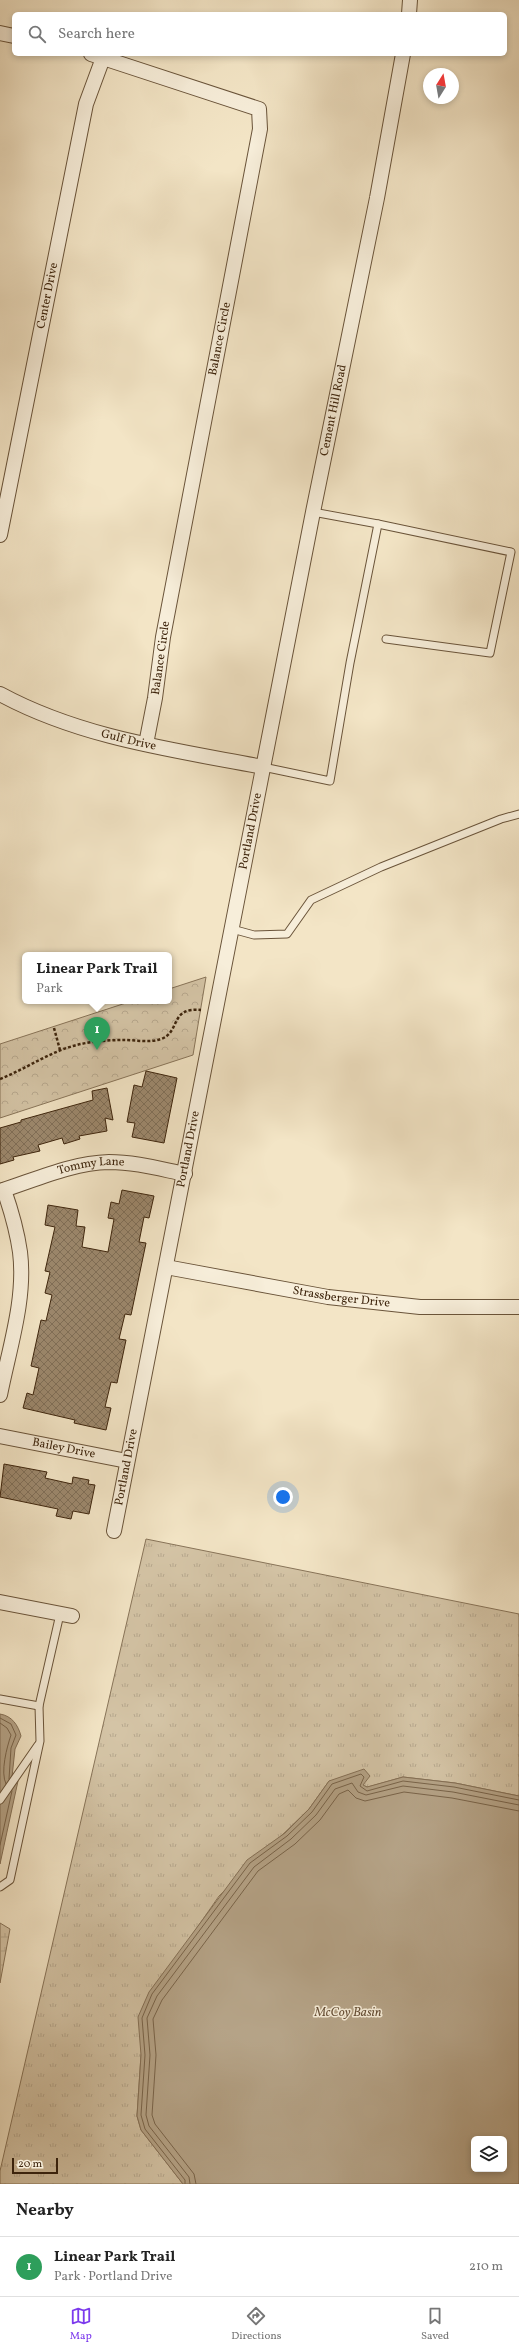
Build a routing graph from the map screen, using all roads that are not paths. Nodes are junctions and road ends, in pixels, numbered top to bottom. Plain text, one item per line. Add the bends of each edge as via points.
1 (410, 0) edge
2 (410, 12) edge
3 (0, 33) edge
4 (12, 36) edge
5 (97, 56) edge
6 (403, 56) edge
7 (313, 512) junction
8 (378, 524) junction
9 (0, 535) edge
10 (386, 639) dead end
11 (0, 694) edge
12 (146, 744) junction
13 (263, 767) junction
14 (519, 814) edge
15 (232, 929) junction
16 (185, 1174) junction
17 (2, 1190) edge
18 (166, 1267) junction
19 (519, 1307) edge
20 (0, 1395) edge
21 (0, 1436) edge
22 (127, 1462) junction
23 (114, 1531) dead end
24 (0, 1602) edge
25 (66, 1615) joint
26 (0, 1698) edge
27 (39, 1706) junction
28 (40, 1741) junction
29 (0, 1800) edge
30 (0, 1888) edge

1 - 2 street
3 - 4 street
5 - 9 street, Center Drive
5 - 12 street, Balance Circle via 259,109 260,129 163,637
6 - 7 street, Cement Hill Road via 377,198
7 - 8 lane
7 - 13 street, Cement Hill Road
8 - 10 lane via 511,552 490,653
8 - 13 lane via 350,663 330,781
11 - 12 street, Gulf Drive via 27,709 62,723
12 - 13 street, Gulf Drive
13 - 15 street, Portland Drive
14 - 15 lane via 381,867 311,900 287,934 254,935
15 - 16 street, Portland Drive
16 - 17 street, Tommy Lane via 108,1162 67,1169
16 - 18 street, Portland Drive
17 - 20 street via 19,1246 21,1279
18 - 19 street, Strassberger Drive via 328,1297 420,1308
18 - 22 street, Portland Drive
21 - 22 street, Bailey Drive
22 - 23 street, Portland Drive
24 - 25 street
25 - 27 lane
26 - 27 lane
27 - 28 lane
28 - 29 lane
28 - 30 lane via 10,1880

